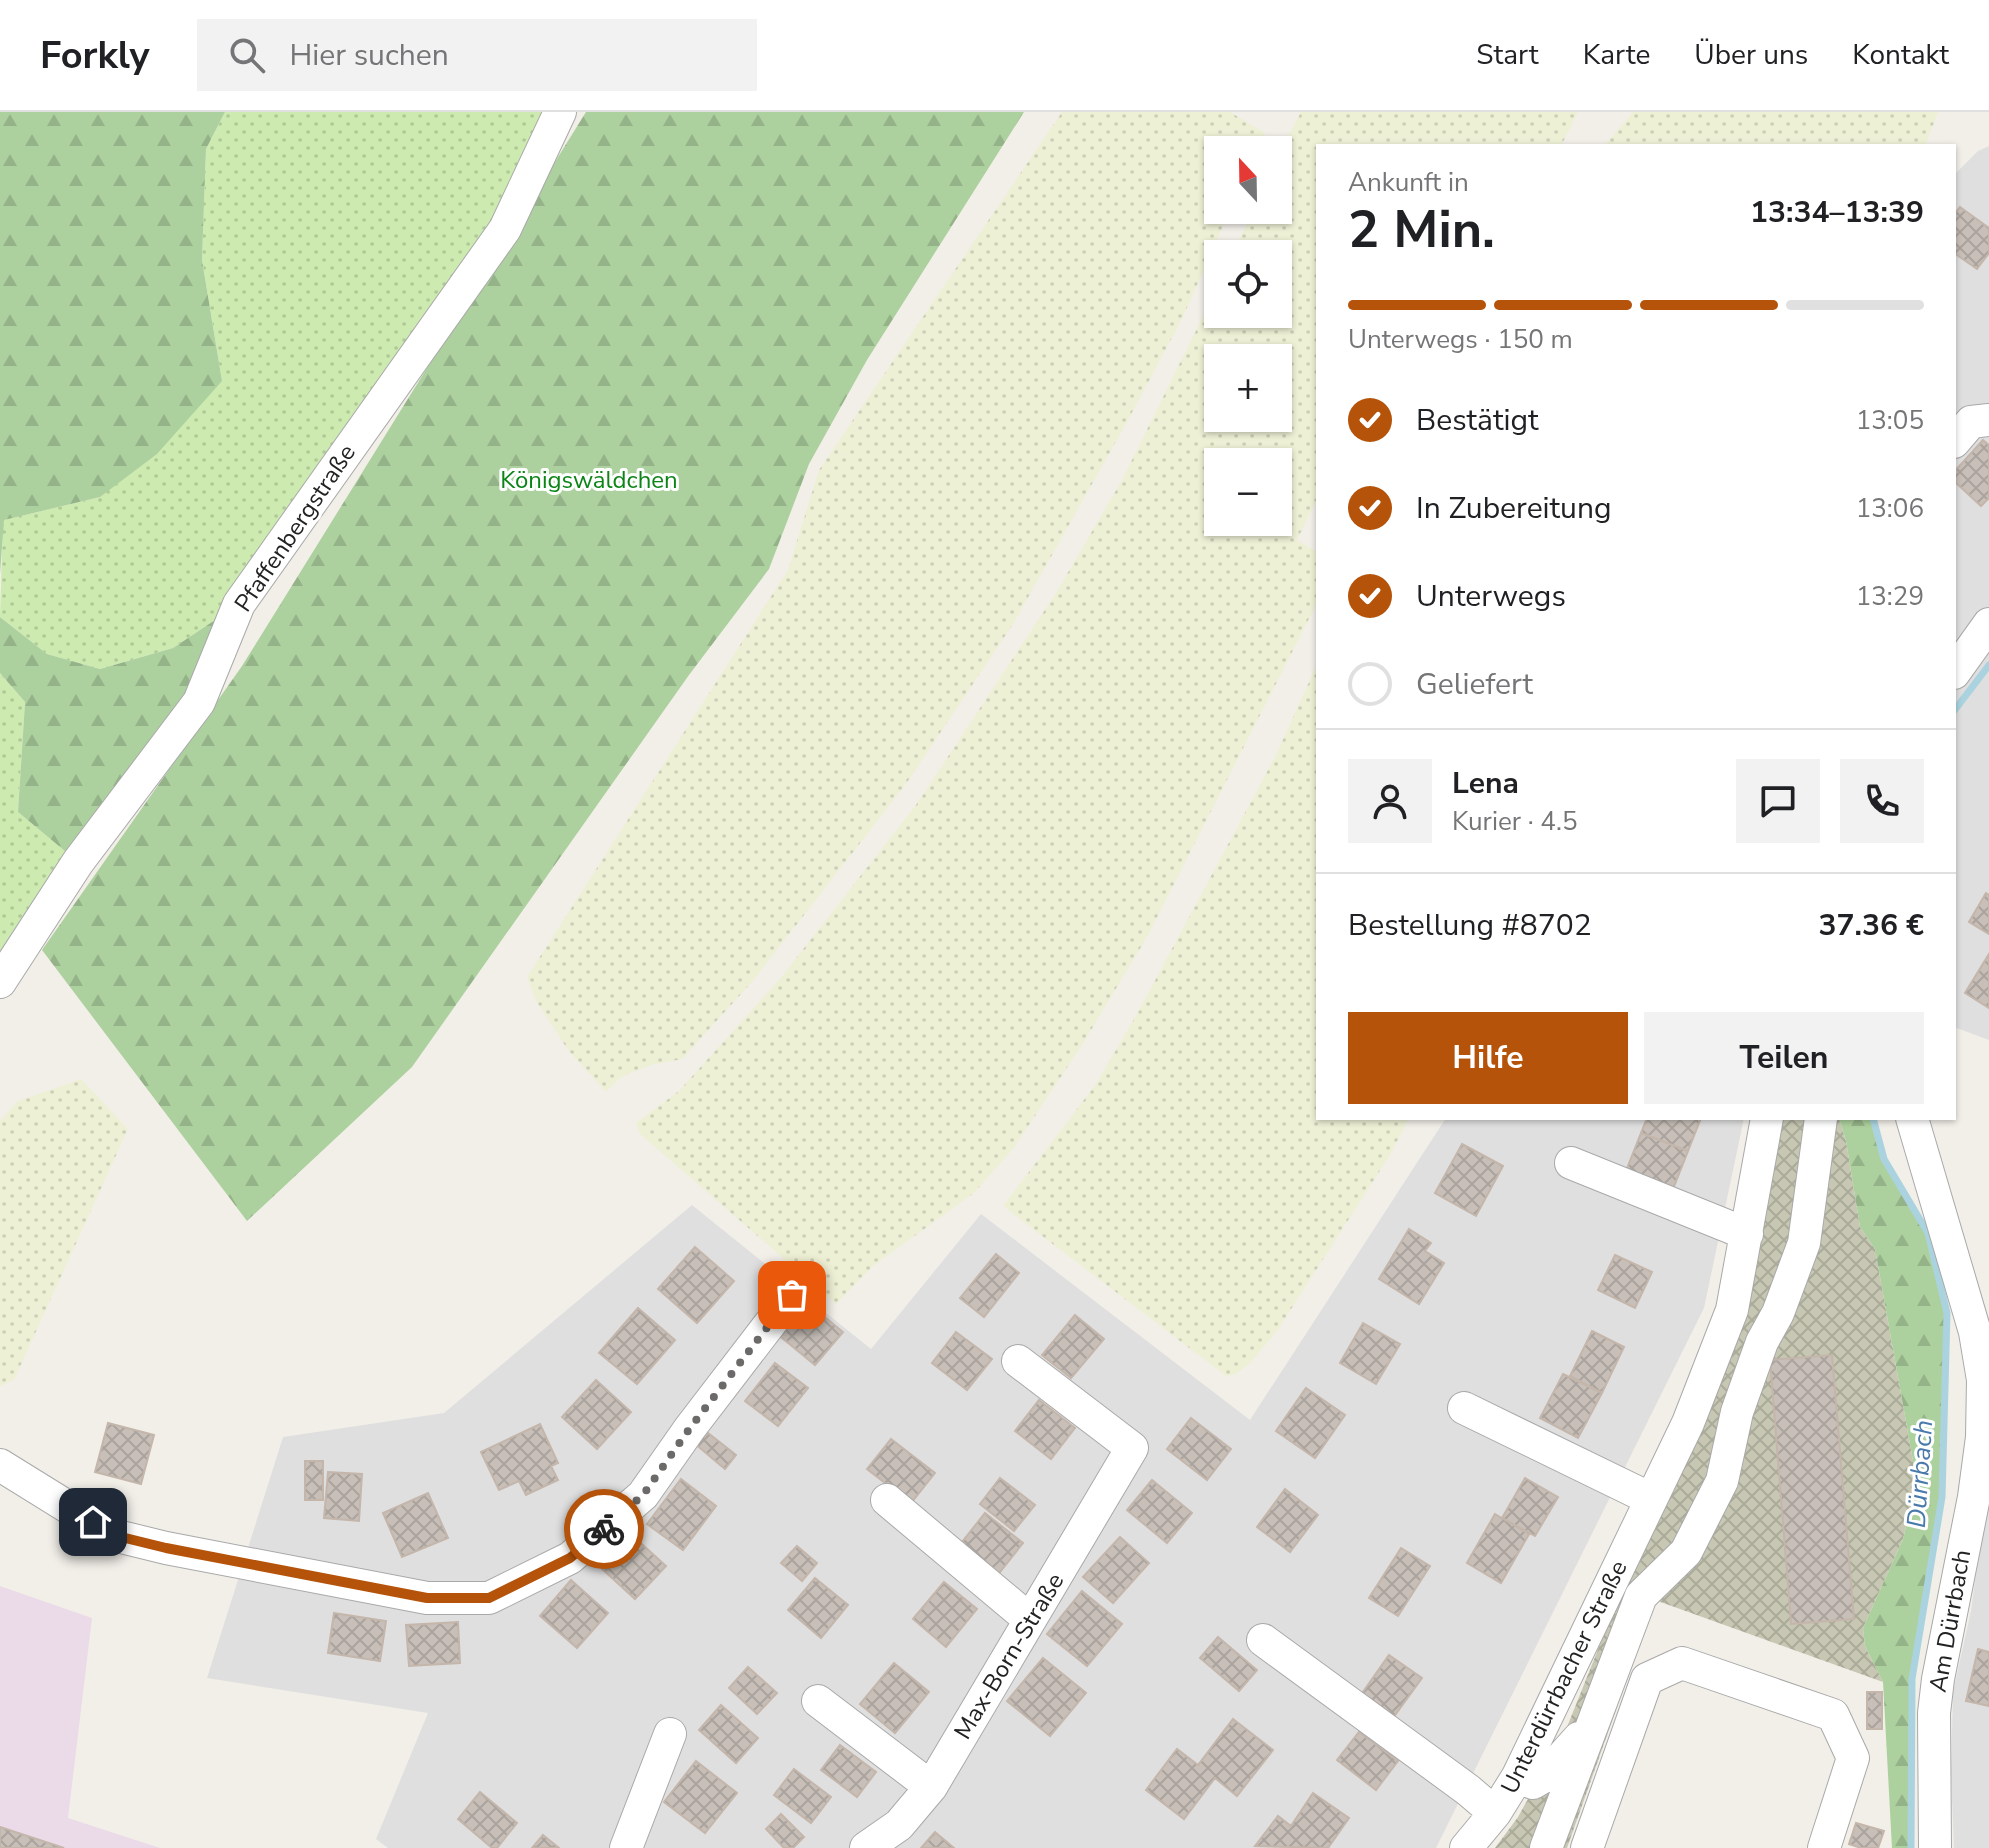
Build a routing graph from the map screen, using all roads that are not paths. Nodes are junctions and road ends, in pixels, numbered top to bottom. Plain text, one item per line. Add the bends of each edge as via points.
1 (560, 112) edge
2 (1989, 420) edge
3 (1956, 440) edge
4 (1989, 624) edge
5 (1956, 670) edge
6 (0, 982) edge
7 (1767, 1120) edge
8 (1821, 1120) edge
9 (1913, 1120) edge
10 (1571, 1163) dead end
11 (1747, 1234) junction
12 (792, 1295) dead end
13 (1018, 1361) dead end
14 (1464, 1408) dead end
15 (0, 1465) edge
16 (1651, 1499) junction
17 (887, 1500) dead end
18 (1030, 1620) junction
19 (1263, 1640) dead end
20 (818, 1701) dead end
21 (1591, 1723) junction
22 (670, 1734) dead end
23 (1518, 1776) junction
24 (931, 1787) junction
25 (1495, 1813) junction
26 (626, 1848) edge
27 (866, 1848) edge
28 (1466, 1848) edge
29 (1546, 1848) edge
30 (1587, 1848) edge
31 (1824, 1848) edge
32 (1935, 1848) edge

1 - 6 street, Pfaffenbergstraße via 505,229 239,604 199,702 78,862
2 - 3 street via 1971,422
4 - 5 street
7 - 11 street, Unterdürrbacher Straße
8 - 21 street via 1804,1243 1737,1412 1722,1481 1686,1552 1641,1596
9 - 32 street, Am Dürrbach via 1975,1332 1983,1380 1974,1497 1934,1713
10 - 11 street
11 - 16 street, Unterdürrbacher Straße via 1732,1310 1712,1366
12 - 15 street via 643,1495 570,1558 489,1598 427,1598 113,1535
13 - 18 street, Max-Born-Straße via 1132,1448
14 - 16 street
16 - 23 street, Unterdürrbacher Straße
17 - 18 street
18 - 24 street, Max-Born-Straße
19 - 25 street
20 - 24 street
21 - 23 street via 1545,1776 1533,1783
21 - 29 street
22 - 26 street
23 - 25 street, Unterdürrbacher Straße
24 - 27 street, Max-Born-Straße via 899,1825
25 - 28 street, Unterdürrbacher Straße
30 - 31 street via 1647,1679 1682,1663 1833,1715 1853,1758

